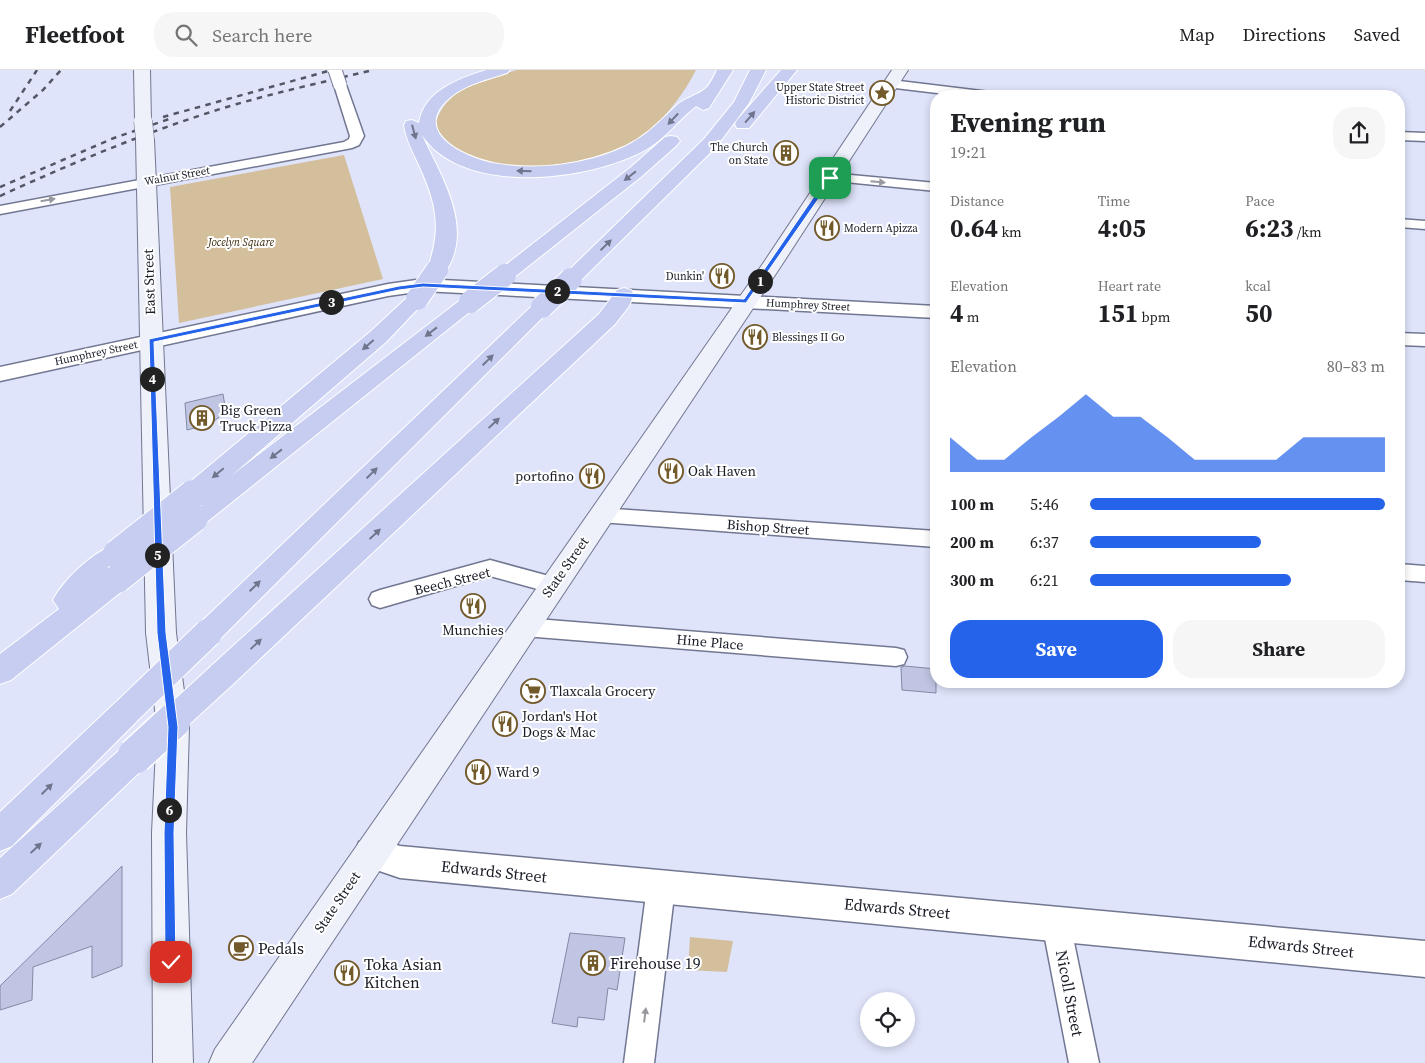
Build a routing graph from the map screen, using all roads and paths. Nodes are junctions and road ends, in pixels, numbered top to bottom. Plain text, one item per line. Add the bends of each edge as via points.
1 (142, 70) edge
2 (334, 70) edge
3 (481, 70) edge
4 (502, 70) edge
5 (725, 70) edge
6 (758, 70) edge
7 (790, 70) edge
8 (895, 77) edge
9 (960, 90) edge
10 (713, 91) junction
11 (1405, 136) edge
12 (1425, 138) edge
13 (710, 143) junction
14 (830, 178) junction
15 (146, 182) junction
16 (930, 186) edge
17 (0, 210) edge
18 (1405, 224) edge
19 (1425, 225) edge
20 (624, 294) junction
21 (746, 301) junction
22 (930, 312) edge
23 (1405, 339) edge
24 (1425, 340) edge
25 (151, 341) junction
26 (0, 374) edge
27 (194, 506) junction
28 (600, 516) junction
29 (930, 539) edge
30 (1405, 572) edge
31 (1425, 574) edge
32 (552, 586) junction
33 (380, 599) dead end
34 (524, 627) junction
35 (896, 657) dead end
36 (0, 671) edge
37 (0, 835) edge
38 (371, 853) junction
39 (0, 882) edge
40 (660, 887) junction
41 (1056, 922) junction
42 (1425, 959) edge
43 (173, 1063) edge
44 (229, 1063) edge
45 (638, 1063) edge
46 (1084, 1063) edge

1 - 15 main road, East Street
2 - 15 street, Walnut Street, bridge via 357,136 354,142 339,148
3 -> 27 highway, bridge via 436,90 421,103 412,121 414,135 447,210 448,240 437,270 417,299
10 -> 4 highway via 688,104 640,146 615,157 588,165 549,170 505,170 458,158 442,149 428,129 428,117 446,93
5 - 10 highway
6 - 13 highway via 741,103
13 -> 7 highway via 743,124
8 - 9 street
8 - 14 main road, State Street
10 -> 27 highway, bridge via 684,128 654,157 470,302
11 - 12 street
37 -> 13 highway, bridge
14 -> 16 street
14 - 21 main road, State Street
17 -> 15 street, Walnut Street
15 - 25 main road, East Street
18 - 19 street
20 - 21 street, Humphrey Street
20 - 25 street, Humphrey Street via 416,285
39 -> 20 highway, bridge via 607,319
21 - 22 street, Humphrey Street
21 - 28 main road, State Street
23 - 24 street
25 - 26 street, Humphrey Street
25 - 43 main road, East Street via 161,624 173,727 169,842
27 - 36 highway, bridge via 117,566 34,644
28 - 29 street, Bishop Street
28 - 32 main road, State Street
30 - 31 street
32 - 33 street, Beech Street via 490,568
32 - 34 main road, State Street
34 - 35 street, Hine Place
34 - 38 main road, State Street
38 - 40 street, Edwards Street via 400,862
38 - 44 main road, State Street
40 - 41 street, Edwards Street
45 -> 40 street
41 - 42 street, Edwards Street
41 - 46 street, Nicoll Street

